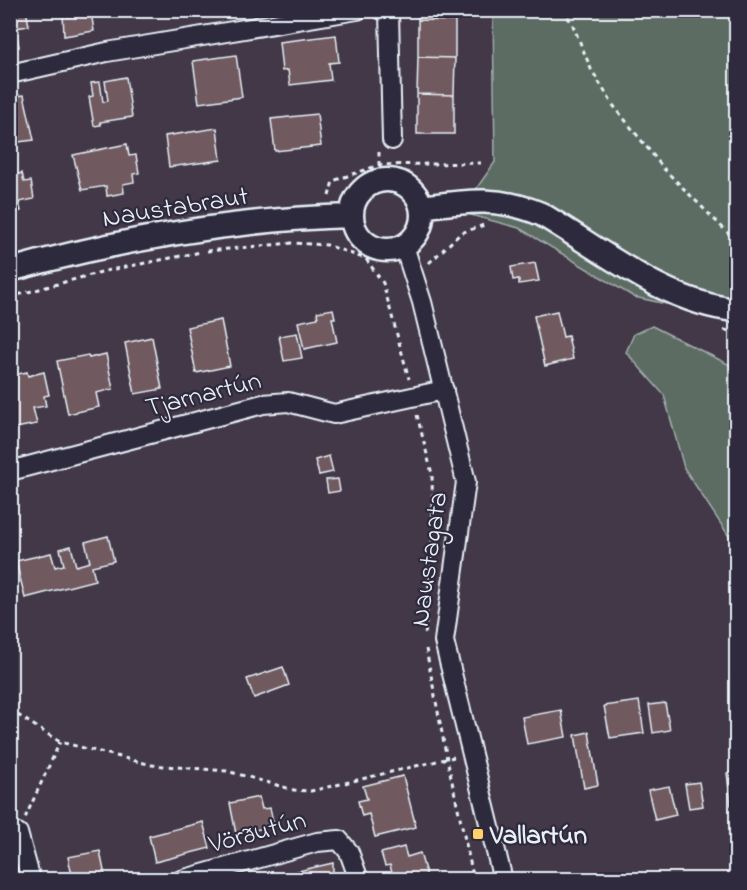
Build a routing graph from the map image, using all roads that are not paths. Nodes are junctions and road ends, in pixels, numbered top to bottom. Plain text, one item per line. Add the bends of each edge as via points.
1 (357, 10) edge
2 (382, 10) edge
3 (10, 74) edge
4 (392, 140) dead end
5 (421, 207) junction
6 (352, 216) junction
7 (404, 246) junction
8 (10, 270) edge
9 (736, 310) edge
10 (444, 390) junction
11 (10, 471) edge
12 (18, 833) road end
13 (31, 879) edge
14 (181, 879) edge
15 (358, 879) edge
16 (503, 879) edge

1 - 3 street via 107,52
2 - 4 street via 389,12
5 - 6 street via 409,188 388,180 366,187 358,195
5 - 7 street via 417,234
5 - 9 street via 486,201 506,201 525,207 657,284 714,307
6 - 7 street via 360,238 370,246 381,250
6 - 8 street, Naustabraut via 225,225 87,249
7 - 10 street, Naustagata
10 - 11 street, Tjarnartún via 334,414 288,402 263,404
10 - 16 street, Naustagata via 466,482 444,641
12 - 13 street
14 - 15 street, Vörðutún via 317,842 339,840 349,852

